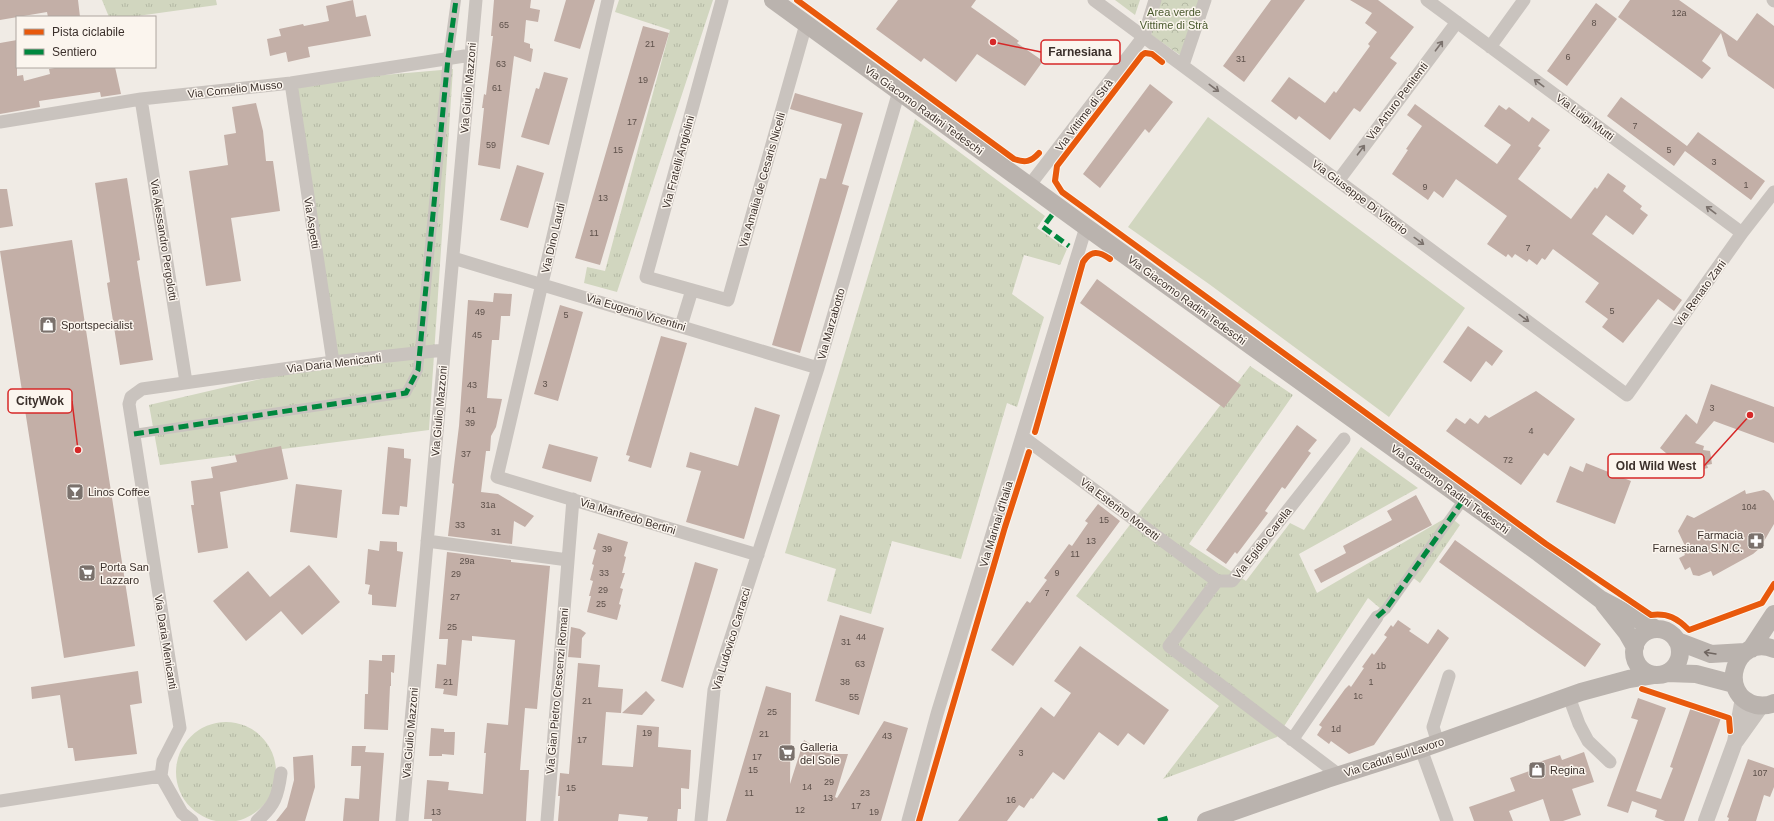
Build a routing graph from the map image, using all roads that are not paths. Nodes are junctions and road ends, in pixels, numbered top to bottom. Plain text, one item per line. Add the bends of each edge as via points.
1 (456, 0) edge
2 (476, 0) edge
3 (608, 0) edge
4 (722, 0) edge
5 (773, 0) edge
6 (1094, 0) edge
7 (1155, 0) edge
8 (1205, 0) edge
9 (1427, 0) edge
10 (1524, 0) edge
11 (1457, 22) junction
12 (806, 24) junction
13 (1144, 36) junction
14 (1490, 47) junction
15 (471, 55) junction
16 (448, 58) junction
17 (1183, 65) junction
18 (291, 83) junction
19 (899, 91) junction
20 (141, 99) junction
21 (0, 122) edge
22 (1338, 181) junction
23 (1029, 186) junction
24 (1774, 192) edge
25 (1086, 227) junction
26 (1742, 233) junction
27 (453, 258) junction
28 (543, 285) junction
29 (692, 290) junction
30 (681, 326) junction
31 (444, 350) junction
32 (420, 352) junction
33 (333, 362) junction
34 (818, 368) junction
35 (186, 382) junction
36 (1627, 395) joint
37 (134, 434) junction
38 (1023, 437) junction
39 (1344, 439) dead end
40 (497, 477) joint
41 (573, 499) junction
42 (1464, 499) junction
43 (427, 541) junction
44 (758, 555) junction
45 (568, 560) junction
46 (1217, 581) junction
47 (1600, 599) junction
48 (1774, 614) edge
49 (1377, 617) joint
50 (1656, 629) junction
51 (1677, 641) junction
52 (1774, 649) edge
53 (1634, 651) junction
54 (1748, 651) junction
55 (1660, 674) junction
56 (1449, 676) dead end
57 (1738, 691) junction
58 (1575, 695) junction
59 (1770, 709) edge
60 (1292, 740) junction
61 (1735, 742) junction
62 (1438, 743) junction
63 (1421, 749) junction
64 (1610, 762) dead end
65 (281, 772) dead end
66 (1339, 775) junction
67 (161, 776) junction
68 (0, 800) edge
69 (192, 821) edge
70 (257, 821) edge
71 (402, 821) edge
72 (547, 821) edge
73 (701, 821) edge
74 (908, 821) edge
75 (1206, 821) edge
76 (1447, 821) edge
77 (1706, 821) edge

1 - 16 street
2 - 15 street, Via Giulio Mazzoni
3 - 28 street, Via Dino Laudi
4 - 29 street, Via Fratelli Angiolini via 646,277
5 - 12 main road, Via Giacomo Radini Tedeschi
6 - 13 street, Via Giuseppe Di Vittorio
7 - 13 street, Via Vittime di Strà
8 - 17 street
9 - 11 street, Via Luigi Mutti
10 - 14 street
11 - 14 street, Via Luigi Mutti
22 -> 11 street, Via Arturo Penitenti
12 - 19 main road, Via Giacomo Radini Tedeschi
12 - 29 street, Via Amalia de Cesaris Nicelli via 728,300
13 - 17 street, Via Giuseppe Di Vittorio
13 - 23 street, Via Vittime di Strà
26 -> 14 street, Via Luigi Mutti
15 - 16 street, Via Cornelio Musso
15 - 27 street, Via Giulio Mazzoni
16 - 18 street, Via Cornelio Musso
16 - 32 street
17 -> 22 street, Via Giuseppe Di Vittorio
18 - 20 street, Via Cornelio Musso
18 - 33 street, Via Aspetti
19 - 23 main road, Via Giacomo Radini Tedeschi
19 - 34 street, Via Marzabotto
20 - 21 street, Via Cornelio Musso
20 - 35 street, Via Alessandro Pergolotti
22 -> 36 street, Via Giuseppe Di Vittorio
23 - 25 main road, Via Giacomo Radini Tedeschi
24 - 26 street, Via Renato Zani
25 - 38 street, Via Marinai d'Italia
25 - 42 main road, Via Giacomo Radini Tedeschi
26 - 36 street, Via Renato Zani
27 - 28 street, Via Eugenio Vicentini
27 - 31 street, Via Giulio Mazzoni
28 - 30 street, Via Eugenio Vicentini
28 - 40 street, Via Dino Laudi
29 - 30 street
30 - 34 street, Via Eugenio Vicentini
31 - 32 street, Via Daria Menicanti
31 - 43 street, Via Giulio Mazzoni
32 - 33 street, Via Daria Menicanti
32 - 37 street via 418,370 406,393
33 - 35 street, Via Daria Menicanti
34 - 44 street, Via Marzabotto
35 - 37 street, Via Daria Menicanti via 142,389 131,397 129,404
37 - 67 street, Via Daria Menicanti via 180,728 163,760
38 - 46 street, Via Esterino Moretti
38 - 74 street, Via Marinai d'Italia via 937,714
39 - 46 street, Via Egidio Carella via 1232,581
40 - 41 street, Via Manfredo Bertini
41 - 44 street, Via Manfredo Bertini
41 - 45 street, Via Gian Pietro Crescenzi Romani
42 - 47 main road, Via Giacomo Radini Tedeschi
42 - 49 street via 1386,609
43 - 45 street
43 - 71 street, Via Giulio Mazzoni
44 - 73 street, Via Ludovico Carracci via 714,690
45 - 72 street, Via Gian Pietro Crescenzi Romani
46 - 60 street, Via Egidio Carella via 1169,646
47 - 50 main road, Via Giacomo Radini Tedeschi
47 - 53 main road, Via Giacomo Radini Tedeschi via 1627,634
48 - 54 main road
49 - 60 street
50 - 51 main road via 1669,632
50 - 53 main road via 1642,634
54 -> 51 main road via 1711,654
51 - 55 main road via 1679,659 1672,669
52 - 54 main road via 1760,646
53 - 55 main road via 1640,668
53 - 58 main road, Via Caduti sul Lavoro via 1619,673
54 - 57 main road via 1735,666 1733,675
55 - 57 main road, Via Caduti sul Lavoro via 1696,674
55 - 58 main road, Via Caduti sul Lavoro via 1629,679
56 - 62 street via 1433,727
57 - 59 main road, Via Caduti sul Lavoro via 1751,704
57 - 61 street
58 - 62 main road, Via Caduti sul Lavoro
58 - 64 street via 1579,724 1588,741
59 - 61 street
60 - 66 street, Via Egidio Carella
61 - 77 street
62 - 63 main road, Via Caduti sul Lavoro
63 - 66 main road, Via Caduti sul Lavoro
63 - 76 street
65 - 70 street via 278,792 269,810
66 - 75 main road, Via Caduti sul Lavoro
67 - 68 street
67 - 69 street via 182,813

